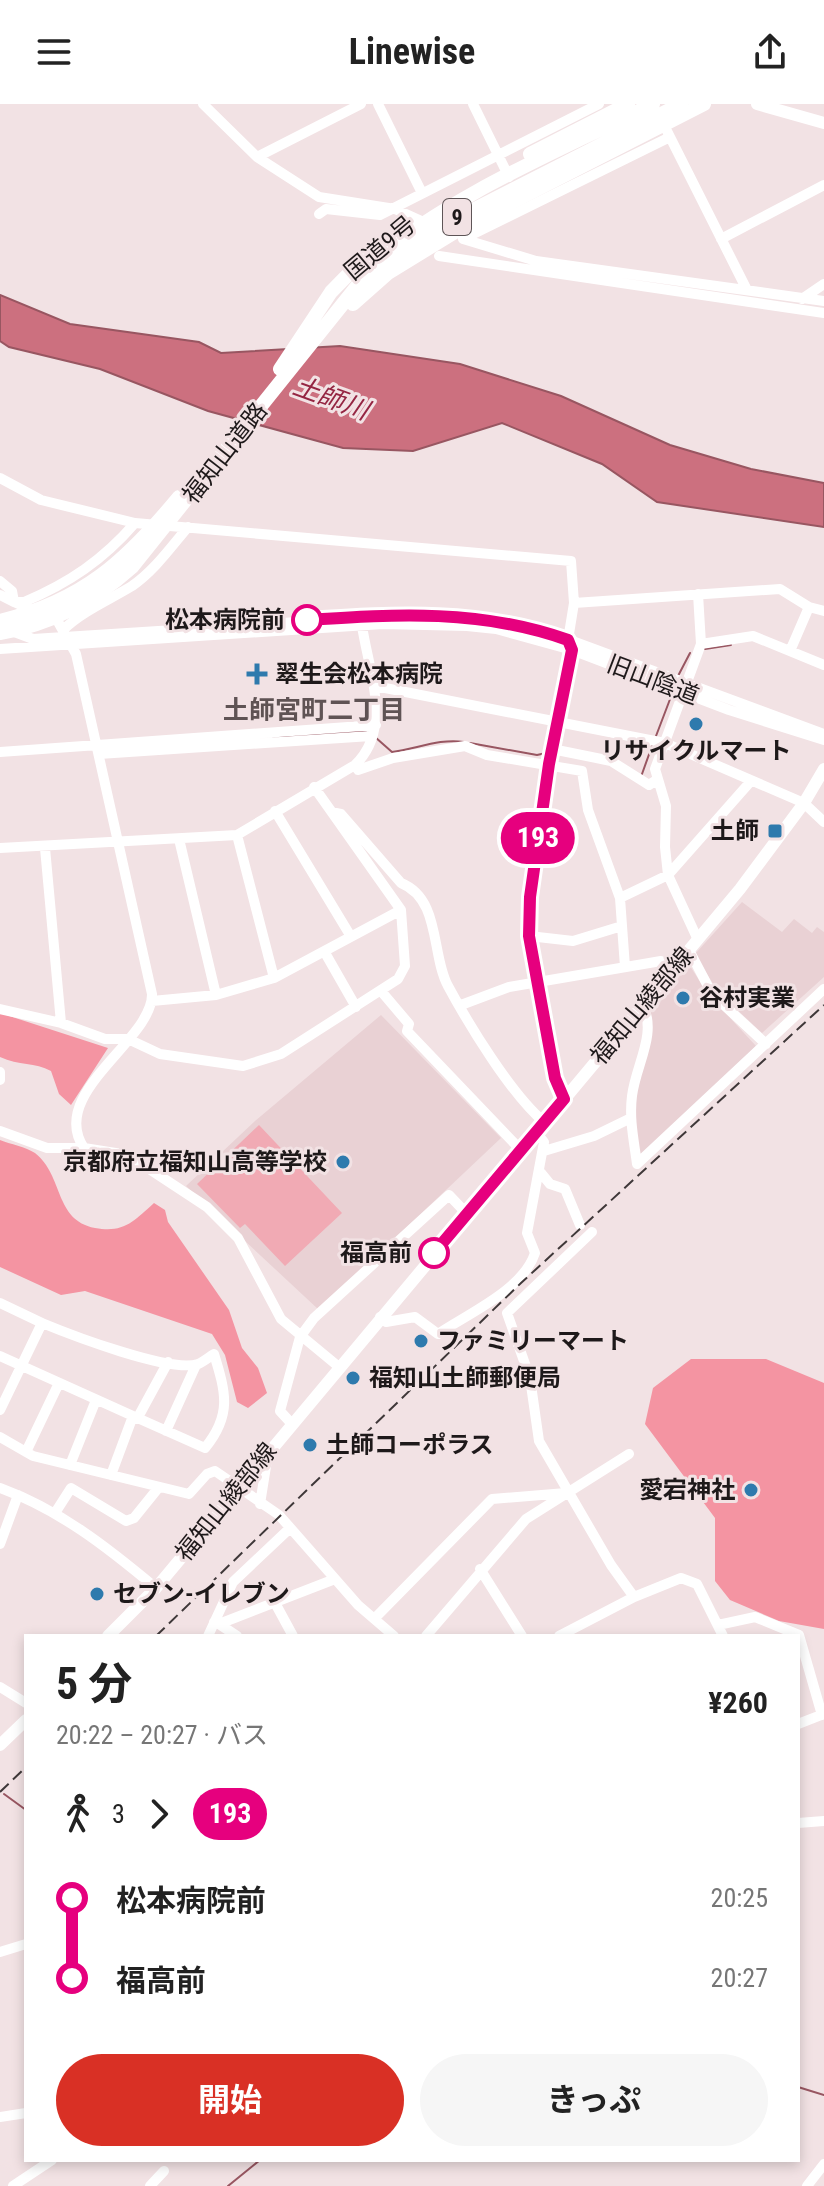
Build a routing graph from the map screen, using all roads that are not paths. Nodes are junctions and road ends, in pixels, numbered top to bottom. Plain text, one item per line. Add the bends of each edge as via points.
1 (203, 104) edge
2 (361, 104) edge
3 (378, 104) edge
4 (473, 104) edge
5 (599, 104) edge
6 (628, 104) edge
7 (653, 104) edge
8 (681, 104) edge
9 (704, 104) edge
10 (757, 104) edge
11 (824, 123) edge
12 (667, 131) junction
13 (498, 154) junction
14 (257, 157) junction
15 (824, 185) edge
16 (422, 193) junction
17 (395, 209) junction
18 (525, 209) junction
19 (319, 214) dead end
20 (463, 239) junction
21 (721, 239) junction
22 (439, 256) dead end
23 (512, 269) junction
24 (824, 284) edge
25 (747, 290) junction
26 (802, 299) junction
27 (824, 301) edge
28 (824, 313) edge
29 (280, 369) junction
30 (276, 387) junction
31 (0, 478) edge
32 (135, 523) junction
33 (188, 527) junction
34 (0, 581) edge
35 (698, 594) junction
36 (6, 599) edge
37 (574, 603) junction
38 (809, 607) junction
39 (824, 611) edge
40 (0, 623) edge
41 (362, 626) junction
42 (0, 633) edge
43 (65, 637) junction
44 (701, 644) junction
45 (570, 645) junction
46 (0, 649) edge
47 (790, 651) junction
48 (824, 665) edge
49 (375, 686) junction
50 (685, 686) junction
51 (557, 723) junction
52 (374, 730) junction
53 (824, 734) edge
54 (824, 740) edge
55 (665, 743) junction
56 (98, 749) junction
57 (552, 749) junction
58 (0, 752) edge
59 (549, 764) junction
60 (355, 765) junction
61 (824, 769) edge
62 (658, 779) junction
63 (751, 781) junction
64 (314, 787) junction
65 (804, 803) junction
66 (275, 811) junction
67 (332, 812) junction
68 (824, 822) edge
69 (237, 835) junction
70 (179, 839) junction
71 (119, 840) junction
72 (0, 848) edge
73 (45, 848) junction
74 (668, 875) junction
75 (620, 898) junction
76 (401, 910) junction
77 (622, 926) junction
78 (350, 935) junction
79 (529, 936) junction
80 (698, 940) junction
81 (689, 950) junction
82 (324, 951) junction
83 (625, 967) junction
84 (674, 967) junction
85 (274, 978) junction
86 (537, 981) junction
87 (824, 989) edge
88 (381, 991) junction
89 (216, 995) junction
90 (152, 1001) junction
91 (461, 1005) junction
92 (643, 1005) junction
93 (356, 1007) junction
94 (0, 1009) edge
95 (61, 1023) junction
96 (128, 1039) junction
97 (766, 1044) junction
98 (0, 1072) edge
99 (0, 1080) edge
100 (564, 1099) junction
101 (631, 1118) junction
102 (540, 1127) junction
103 (0, 1131) edge
104 (515, 1144) dead end
105 (84, 1148) junction
106 (544, 1151) junction
107 (541, 1173) junction
108 (467, 1214) junction
109 (580, 1225) dead end
110 (592, 1232) dead end
111 (0, 1303) edge
112 (380, 1317) junction
113 (42, 1323) junction
114 (300, 1337) junction
115 (0, 1356) edge
116 (168, 1362) junction
117 (21, 1365) junction
118 (196, 1365) junction
119 (339, 1367) junction
120 (59, 1383) junction
121 (96, 1400) junction
122 (0, 1410) edge
123 (135, 1418) junction
124 (291, 1423) junction
125 (166, 1431) junction
126 (0, 1437) edge
127 (26, 1452) junction
128 (268, 1452) junction
129 (629, 1454) dead end
130 (70, 1465) junction
131 (111, 1475) junction
132 (159, 1487) junction
133 (0, 1488) edge
134 (239, 1488) junction
135 (568, 1493) junction
136 (18, 1495) junction
137 (260, 1504) junction
138 (55, 1513) junction
139 (288, 1530) junction
140 (0, 1544) edge
141 (480, 1569) junction
142 (335, 1579) junction
143 (156, 1588) junction
144 (634, 1597) junction
145 (274, 1601) junction
146 (375, 1618) junction
147 (217, 1623) junction
148 (718, 1625) junction
149 (110, 1634) edge
150 (209, 1634) edge
151 (234, 1634) edge
152 (292, 1634) edge
153 (392, 1634) edge
154 (428, 1634) edge
155 (521, 1634) edge
156 (563, 1634) edge
157 (722, 1634) edge
158 (797, 1634) edge
159 (800, 1638) edge
160 (0, 1687) edge
161 (24, 1702) edge
162 (823, 1714) edge
163 (24, 1722) edge
164 (800, 1723) edge
165 (0, 1745) edge
166 (824, 1821) edge
167 (800, 1823) edge
168 (24, 1945) edge
169 (0, 1952) edge
170 (24, 2113) edge
171 (0, 2117) edge
172 (49, 2162) edge
173 (824, 2164) edge
174 (164, 2171) dead end
175 (13, 2186) edge
176 (150, 2186) edge
177 (807, 2186) edge

1 - 14 street
2 - 14 street
3 - 16 street
4 - 13 street
5 - 13 street
6 - 29 highway, 国道9号 / 9 via 425,211 356,264
7 - 29 highway, 福知山道路 / 9 via 423,221 357,274
8 - 30 highway, 福知山道路 / 9 via 406,246 353,290
9 - 12 highway, 9
10 - 11 main road
12 - 18 street
12 - 21 street
12 - 30 highway, 9 via 529,193 388,273
13 - 16 street
13 - 18 street
14 - 17 street via 319,197
15 - 21 street
16 - 17 street
17 - 19 street via 380,215 326,209
17 - 20 street
18 - 20 street
20 - 23 street
20 - 25 street via 536,261
21 - 25 street
22 - 23 street
23 - 28 street
24 - 26 street
25 - 26 street
26 - 27 street
29 - 40 highway, 福知山道路 / 9 via 156,524 110,570 64,599
30 - 42 highway, 福知山道路 / 9 via 132,567 69,611
31 - 32 street via 41,500
32 - 33 street
32 - 36 street via 78,577 24,602
33 - 37 street via 571,561
33 - 43 street via 152,569 116,592
34 - 36 street
35 - 37 street
35 - 38 street via 780,589
35 - 44 street
36 - 43 street via 57,620
37 - 45 street
38 - 39 street
38 - 47 street
40 - 43 street via 18,636
41 - 43 street
41 - 45 street via 440,623
41 - 49 street
43 - 45 street via 439,613 504,621
43 - 46 street
43 - 56 street via 76,654
44 - 47 street via 753,636
44 - 50 street
45 - 50 street
45 - 51 street
47 - 48 street
49 - 51 street
49 - 52 street
50 - 53 street
50 - 54 street, 旧山陰道 via 743,715
50 - 55 street
51 - 55 street
51 - 57 street
52 - 56 street
52 - 60 street via 369,751
55 - 62 street via 655,769
55 - 63 street
56 - 58 street
56 - 71 street
57 - 59 street
57 - 62 street via 611,761 649,785
59 - 60 street via 487,755 465,746 393,758 358,770
59 - 75 street via 582,771 588,810
59 - 79 street
60 - 64 street
61 - 65 main road, 福知山綾部線
62 - 74 street via 666,806
63 - 65 street
63 - 74 street
64 - 66 street
64 - 67 street
65 - 68 street
65 - 80 main road, 福知山綾部線
66 - 69 street
66 - 78 street
67 - 76 street
67 - 91 street via 341,814 424,905 446,984
69 - 70 street
69 - 85 street
70 - 71 street
70 - 89 street
71 - 73 street
71 - 90 street
72 - 73 street
73 - 95 street
74 - 75 street
74 - 80 street
75 - 77 street
76 - 78 street
76 - 88 street via 405,966
77 - 79 street via 573,941
77 - 83 street
78 - 82 street
79 - 86 street
80 - 81 main road, 福知山綾部線
81 - 84 main road, 福知山綾部線
81 - 97 street via 712,994
82 - 85 street
82 - 93 street
83 - 84 street via 661,961
83 - 86 street
84 - 92 main road, 福知山綾部線
85 - 89 street
86 - 91 street
86 - 100 street via 555,1078
87 - 97 street
88 - 93 street
88 - 104 street via 409,1024 407,1031 425,1054
89 - 90 street
90 - 96 street
91 - 102 street
92 - 100 main road, 福知山綾部線
92 - 101 street via 648,1038 632,1093
93 - 96 street via 281,1054 243,1066 160,1054
94 - 95 street
95 - 96 street via 105,1039
96 - 105 street via 78,1111 75,1126
97 - 101 street via 637,1164
98 - 99 street
100 - 102 main road, 福知山綾部線
101 - 106 street
102 - 106 street
102 - 108 main road, 福知山綾部線
103 - 105 street via 47,1148
105 - 114 street via 128,1155 207,1207 238,1238 281,1319
106 - 107 street
107 - 109 street via 550,1184 565,1189
107 - 112 street via 527,1233 535,1253 520,1277 438,1334 415,1317 386,1322
108 - 112 main road, 福知山綾部線
108 - 114 street via 449,1195 314,1318
110 - 135 street via 507,1313 530,1378 539,1441
111 - 113 street
112 - 119 main road, 福知山綾部線
113 - 116 street
113 - 117 street
114 - 119 street
114 - 124 street via 280,1411
115 - 117 street
116 - 118 street
116 - 123 street
117 - 120 street
117 - 122 street
118 - 125 street
118 - 125 street via 214,1354 225,1415 205,1448
119 - 124 main road, 福知山綾部線
120 - 121 street
120 - 127 street
121 - 123 street
121 - 130 street
123 - 125 street
123 - 131 street
124 - 128 main road, 福知山綾部線
126 - 127 street
127 - 130 street
128 - 134 main road, 福知山綾部線
128 - 137 street
129 - 135 street
130 - 131 street
131 - 132 street
132 - 134 street via 189,1494 215,1471
132 - 138 street via 126,1521 71,1488
133 - 136 street
134 - 137 street
134 - 143 main road, 福知山綾部線
135 - 141 street via 526,1519
135 - 144 street
135 - 146 street via 492,1499
136 - 138 street
136 - 140 street
137 - 139 street via 279,1515
138 - 143 street
139 - 142 street
139 - 147 street via 233,1582
141 - 154 street
141 - 155 street
142 - 145 street
142 - 146 street
143 - 149 main road, 福知山綾部線
144 - 148 street via 681,1578 697,1584
144 - 156 street
145 - 147 street
145 - 152 street
146 - 153 street
147 - 150 street
147 - 151 street
148 - 157 street
148 - 158 street via 755,1617
159 - 162 street
160 - 161 street
162 - 164 street
163 - 165 main road
166 - 167 street
168 - 169 street
170 - 171 street
172 - 175 street
173 - 177 street
174 - 176 street

